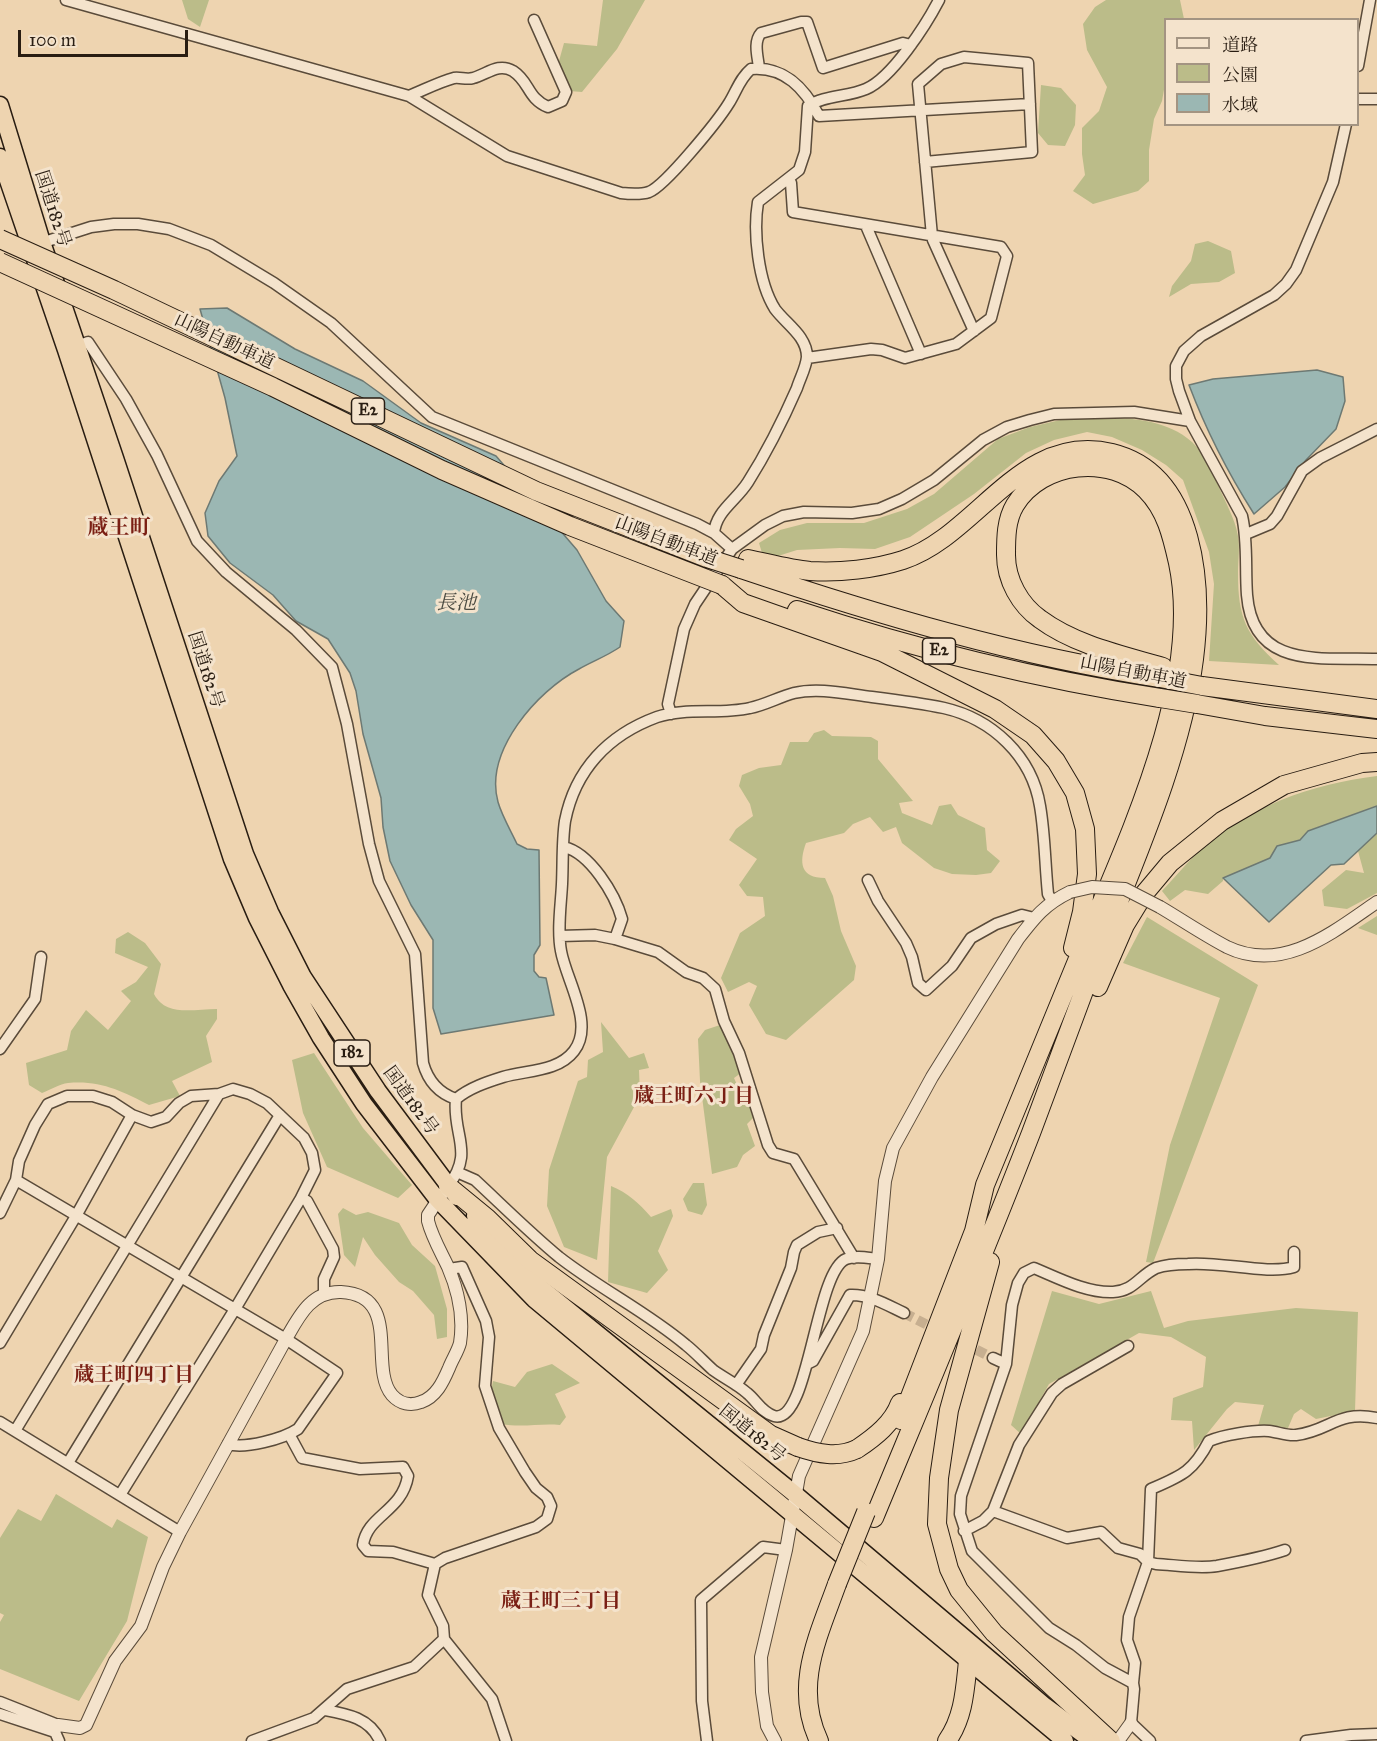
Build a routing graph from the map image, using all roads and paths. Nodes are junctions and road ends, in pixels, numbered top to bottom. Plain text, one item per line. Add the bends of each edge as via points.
1 (66, 0) edge
2 (939, 0) edge
3 (1370, 0) edge
4 (534, 20) dead end
5 (911, 45) junction
6 (1359, 60) edge
7 (759, 68) junction
8 (410, 96) junction
9 (1359, 99) edge
10 (1377, 99) edge
11 (812, 103) junction
12 (1030, 104) junction
13 (0, 105) edge
14 (921, 110) junction
15 (1346, 126) edge
16 (0, 157) edge
17 (925, 162) junction
18 (788, 179) junction
19 (868, 225) junction
20 (933, 236) junction
21 (0, 239) edge
22 (36, 244) junction
23 (0, 262) edge
24 (974, 331) junction
25 (71, 348) junction
26 (921, 354) junction
27 (807, 358) junction
28 (1190, 421) junction
29 (1377, 429) edge
30 (714, 533) junction
31 (1246, 534) junction
32 (732, 549) junction
33 (745, 564) junction
34 (722, 585) junction
35 (1377, 659) edge
36 (1161, 673) junction
37 (1377, 709) edge
38 (671, 714) junction
39 (1377, 729) edge
40 (1377, 762) edge
41 (564, 847) junction
42 (868, 880) dead end
43 (1053, 901) junction
44 (1377, 902) edge
45 (1034, 918) junction
46 (560, 936) junction
47 (615, 939) junction
48 (40, 957) dead end
49 (0, 1049) edge
50 (1038, 1056) junction
51 (1057, 1061) junction
52 (219, 1094) junction
53 (456, 1099) junction
54 (132, 1115) junction
55 (280, 1115) junction
56 (16, 1180) junction
57 (985, 1185) junction
58 (448, 1186) junction
59 (1008, 1190) junction
60 (301, 1198) junction
61 (0, 1213) edge
62 (76, 1216) junction
63 (837, 1228) junction
64 (127, 1247) junction
65 (1294, 1252) dead end
66 (855, 1258) junction
67 (878, 1259) junction
68 (448, 1269) junction
69 (180, 1278) junction
70 (324, 1295) junction
71 (870, 1297) junction
72 (234, 1310) junction
73 (904, 1313) tunnel mouth
74 (286, 1339) junction
75 (0, 1343) edge
76 (1128, 1346) dead end
77 (993, 1358) tunnel mouth
78 (806, 1364) junction
79 (1006, 1364) junction
80 (736, 1385) junction
81 (1377, 1418) edge
82 (0, 1422) edge
83 (15, 1431) junction
84 (290, 1434) junction
85 (228, 1444) junction
86 (68, 1463) junction
87 (120, 1495) junction
88 (796, 1495) junction
89 (993, 1511) junction
90 (794, 1514) junction
91 (870, 1515) junction
92 (964, 1531) junction
93 (180, 1532) junction
94 (786, 1550) junction
95 (1285, 1550) dead end
96 (1148, 1562) junction
97 (435, 1564) junction
98 (842, 1587) junction
99 (444, 1639) junction
100 (968, 1661) junction
101 (1132, 1683) junction
102 (0, 1702) edge
103 (325, 1710) junction
104 (0, 1714) edge
105 (1131, 1723) junction
106 (58, 1733) edge
107 (1377, 1734) edge
108 (252, 1741) edge
109 (380, 1741) edge
110 (506, 1741) edge
111 (707, 1741) edge
112 (775, 1741) edge
113 (819, 1741) edge
114 (832, 1741) edge
115 (947, 1741) edge
116 (1065, 1741) edge
117 (1092, 1741) edge
118 (1111, 1741) edge
119 (1118, 1741) edge
120 (1150, 1741) edge
121 (1306, 1741) edge

1 - 8 street
2 - 5 street
3 - 6 street
4 - 8 street via 566,92 562,101 548,107 537,102 525,82 505,68 490,69 472,78 455,78
5 - 7 street via 903,43 823,68 807,22 801,22 758,36
5 - 11 street via 878,82
7 - 8 street via 745,74 727,106 670,176 656,189 640,194 621,193 507,156
7 - 11 street via 797,84
9 - 10 street
11 - 14 street via 819,116
11 - 18 street via 806,116 803,162
12 - 14 street
12 - 14 street via 1028,63 964,57 941,64 918,84
12 - 17 street via 1032,152
13 - 22 highway, 国道182号 / 182
14 - 17 street
15 - 28 street via 1334,182 1296,270 1274,295 1201,336 1184,351 1176,366 1176,379
16 - 22 highway, 国道182号 / 182
17 - 20 street
18 - 19 street via 793,212
18 - 27 street via 758,202 759,264 771,301 802,339
19 - 20 street
19 - 26 street
20 - 24 street
20 - 24 street via 1000,247 1007,256 991,318
21 - 33 highway, 山陽自動車道 / E2, bridge via 536,491
22 - 25 highway, 国道182号 / 182
22 - 30 street via 92,227 138,224 169,229 211,245 274,282 331,323 432,417
23 - 34 highway, 山陽自動車道 / E2, bridge via 442,470 570,526
24 - 26 street via 956,344
25 - 53 street via 88,342 126,399 197,541 226,572 296,630 332,668 347,724 371,853 379,880 415,954 423,1063 427,1075 443,1094
25 - 58 highway, 国道182号 / 182 via 245,854 270,912 336,1030
26 - 27 street via 905,358 871,350
27 - 30 street via 785,417 748,482 734,502 719,514
28 - 31 street via 1242,516
28 - 32 street via 1134,412 1054,414 1030,420 983,440 934,480 879,509 783,516
29 - 31 street via 1302,471 1270,524
30 - 32 street
31 - 35 street via 1248,606 1264,641 1294,656
32 - 38 street via 695,604 684,629 668,704
33 - 36 highway, 山陽自動車道 / E2 via 840,602 944,632 1044,656
33 - 51 highway via 811,571 861,569 905,560 942,541 1020,473 1065,453 1089,450 1127,457 1162,483 1187,529 1196,588 1194,658 1183,719 1163,786
34 - 39 highway, 山陽自動車道 / E2, bridge via 823,618 1040,676 1265,716
34 - 50 highway via 743,603 882,652 995,709 1033,735 1056,761 1075,793 1085,829 1087,874 1072,951
36 - 37 highway
36 - 50 highway via 1055,629 1038,618 1014,590 1006,560 1008,524 1014,506 1040,480 1066,470 1091,467 1129,476 1145,488 1167,520 1180,573 1182,609 1181,654 1169,716 1153,767
38 - 41 street via 622,734 595,756 575,788 565,824
38 - 43 street via 749,708 795,692 832,692 931,705 972,717 1008,743 1031,776 1040,807 1047,894
40 - 51 highway via 1284,785 1222,821 1170,863 1144,894 1125,926 1091,1004
41 - 46 street
41 - 47 street via 576,850 610,888 622,919
42 - 45 street via 906,943 918,983 926,990 952,966 971,938 1022,915
43 - 44 street, bridge via 1092,887 1125,889 1228,947 1260,955 1296,951 1321,941
43 - 45 street
45 - 67 street via 932,1077 893,1149 885,1181
46 - 47 street
46 - 53 street via 560,951 582,1027 574,1052 560,1064 504,1077
47 - 63 street via 658,952 715,989 768,1145 773,1153 794,1159
48 - 49 street via 35,999
50 - 57 highway
51 - 59 highway
52 - 54 street via 191,1096 166,1117 151,1122
52 - 55 street via 233,1089 250,1094
52 - 64 street
53 - 58 street via 463,1153
54 - 56 street via 93,1096 67,1096 48,1104 19,1161
54 - 62 street
55 - 60 street via 304,1138 312,1153 315,1170
55 - 69 street
56 - 61 street
56 - 62 street
57 - 58 highway, bridge via 897,1412 857,1449 829,1454 771,1435 530,1260
57 - 91 highway via 974,1231
58 - 68 street via 428,1215 430,1230
58 - 80 street via 475,1180 559,1257 685,1344
58 - 88 highway, 国道182号 / 182 via 541,1288
58 - 90 highway, 国道182号 / 182 via 534,1299
59 - 91 highway
59 - 118 highway via 949,1410 937,1524 959,1590 994,1633
60 - 70 street via 307,1201 333,1248 334,1257 324,1279
60 - 72 street
62 - 64 street
62 - 75 street
63 - 66 street
63 - 80 street via 818,1232 797,1245 761,1349
64 - 69 street
64 - 83 street
65 - 79 street via 1294,1267 1283,1270 1190,1263 1157,1268 1127,1290 1112,1292 1094,1291 1034,1268 1024,1273 1018,1283
66 - 67 street
66 - 78 street via 837,1266
67 - 71 street
68 - 70 street via 458,1298 460,1344 443,1382 430,1397 413,1405 400,1402 386,1385 381,1327 375,1311 351,1293
68 - 97 street via 462,1267 486,1322 489,1336 485,1386 499,1428 551,1506 547,1519 536,1527
69 - 72 street
69 - 86 street
70 - 74 street via 303,1309
71 - 73 street
71 - 78 street via 850,1295 813,1361
71 - 88 street via 863,1331 804,1463
72 - 74 street
72 - 87 street
74 - 84 street via 337,1373 298,1429
74 - 85 street
76 - 89 street via 1052,1393 1019,1445
77 - 79 street
78 - 80 street via 793,1407 780,1417 762,1409
79 - 92 street via 961,1496
81 - 96 street via 1347,1416 1295,1435 1267,1431 1209,1440 1182,1475 1151,1489
82 - 83 street
83 - 86 street
84 - 85 street via 238,1447
84 - 97 street via 302,1458 360,1468 403,1467 408,1476 406,1488 395,1505 370,1527 363,1545 368,1551 393,1552
85 - 93 street
86 - 87 street
87 - 93 street
88 - 90 street
88 - 117 highway, 国道182号 / 182 via 1045,1706
89 - 92 street
89 - 96 street via 1067,1538 1101,1532 1118,1548 1140,1554
90 - 94 street
90 - 100 highway, 国道182号 / 182
91 - 98 highway, bridge
92 - 101 street via 972,1551 1049,1628
93 - 106 street via 141,1626 115,1661 86,1725
94 - 111 street via 762,1546 701,1600 702,1701
94 - 112 street via 761,1657 766,1726
95 - 96 street via 1215,1566
96 - 101 street via 1129,1617 1127,1640 1135,1663
97 - 99 street via 428,1595 443,1626
98 - 113 highway via 817,1640 807,1680 807,1702
98 - 114 highway via 819,1681 821,1720
99 - 103 street via 414,1667 347,1689
99 - 110 street via 492,1700
100 - 115 highway via 963,1707
100 - 116 highway, 国道182号 / 182
101 - 105 street
102 - 106 street
103 - 108 street via 314,1718
103 - 109 street via 359,1718
104 - 106 street
105 - 119 street
105 - 120 street
107 - 121 street

